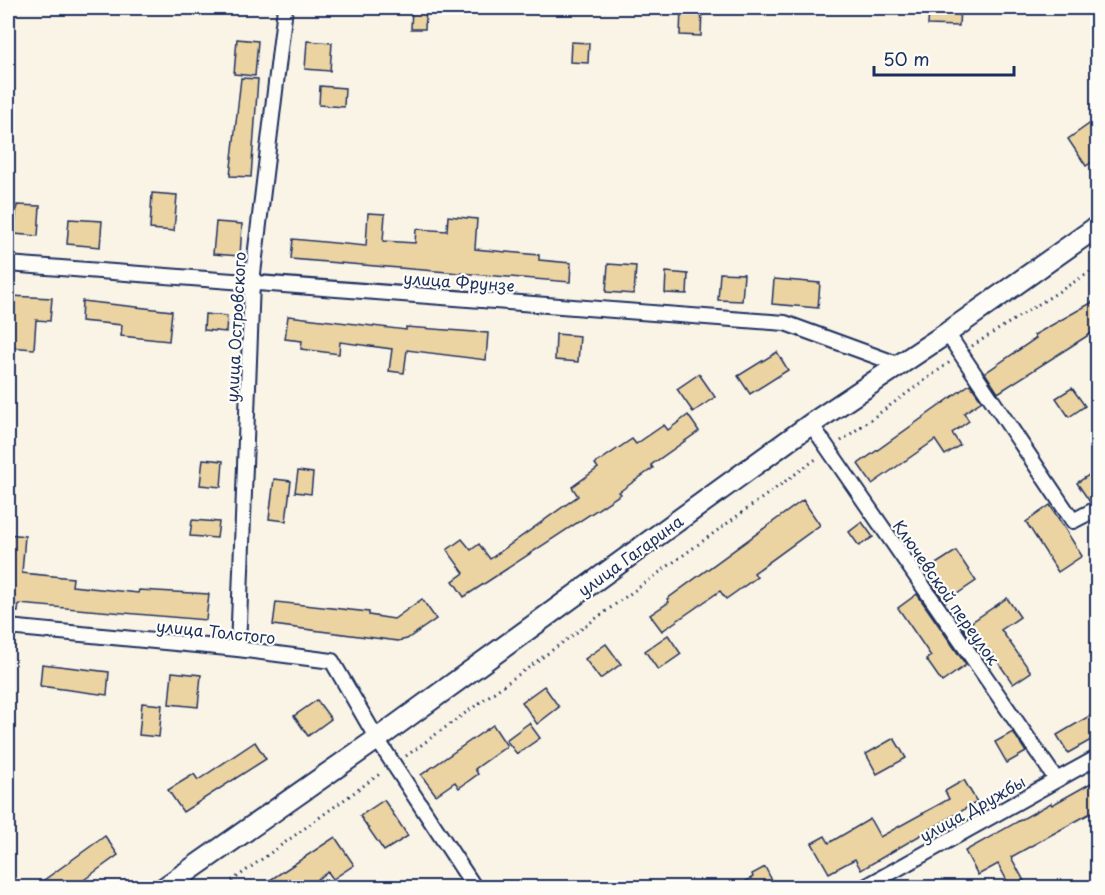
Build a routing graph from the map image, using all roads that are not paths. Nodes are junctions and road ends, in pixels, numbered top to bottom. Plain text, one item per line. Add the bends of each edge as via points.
1 (285, 8) edge
2 (1098, 226) edge
3 (8, 264) edge
4 (252, 282) junction
5 (947, 333) junction
6 (900, 365) junction
7 (811, 424) junction
8 (1098, 508) edge
9 (8, 627) edge
10 (238, 649) junction
11 (377, 739) junction
12 (1098, 757) edge
13 (1056, 779) junction
14 (164, 888) edge
15 (475, 888) edge
16 (863, 888) edge

1 - 4 street, улица Островского
2 - 5 main road, улица Гагарина
3 - 4 street, улица Фрунзе
4 - 6 street, улица Фрунзе via 785,323
4 - 10 street, улица Островского
5 - 6 main road, улица Гагарина
5 - 8 street via 1073,521
6 - 7 main road, улица Гагарина
7 - 11 main road, улица Гагарина
7 - 13 street, Ключевской переулок
9 - 10 street, улица Толстого
10 - 11 street, улица Толстого via 332,661
11 - 14 main road, улица Гагарина
11 - 15 street
12 - 13 street, улица Дружбы
13 - 16 street, улица Дружбы

